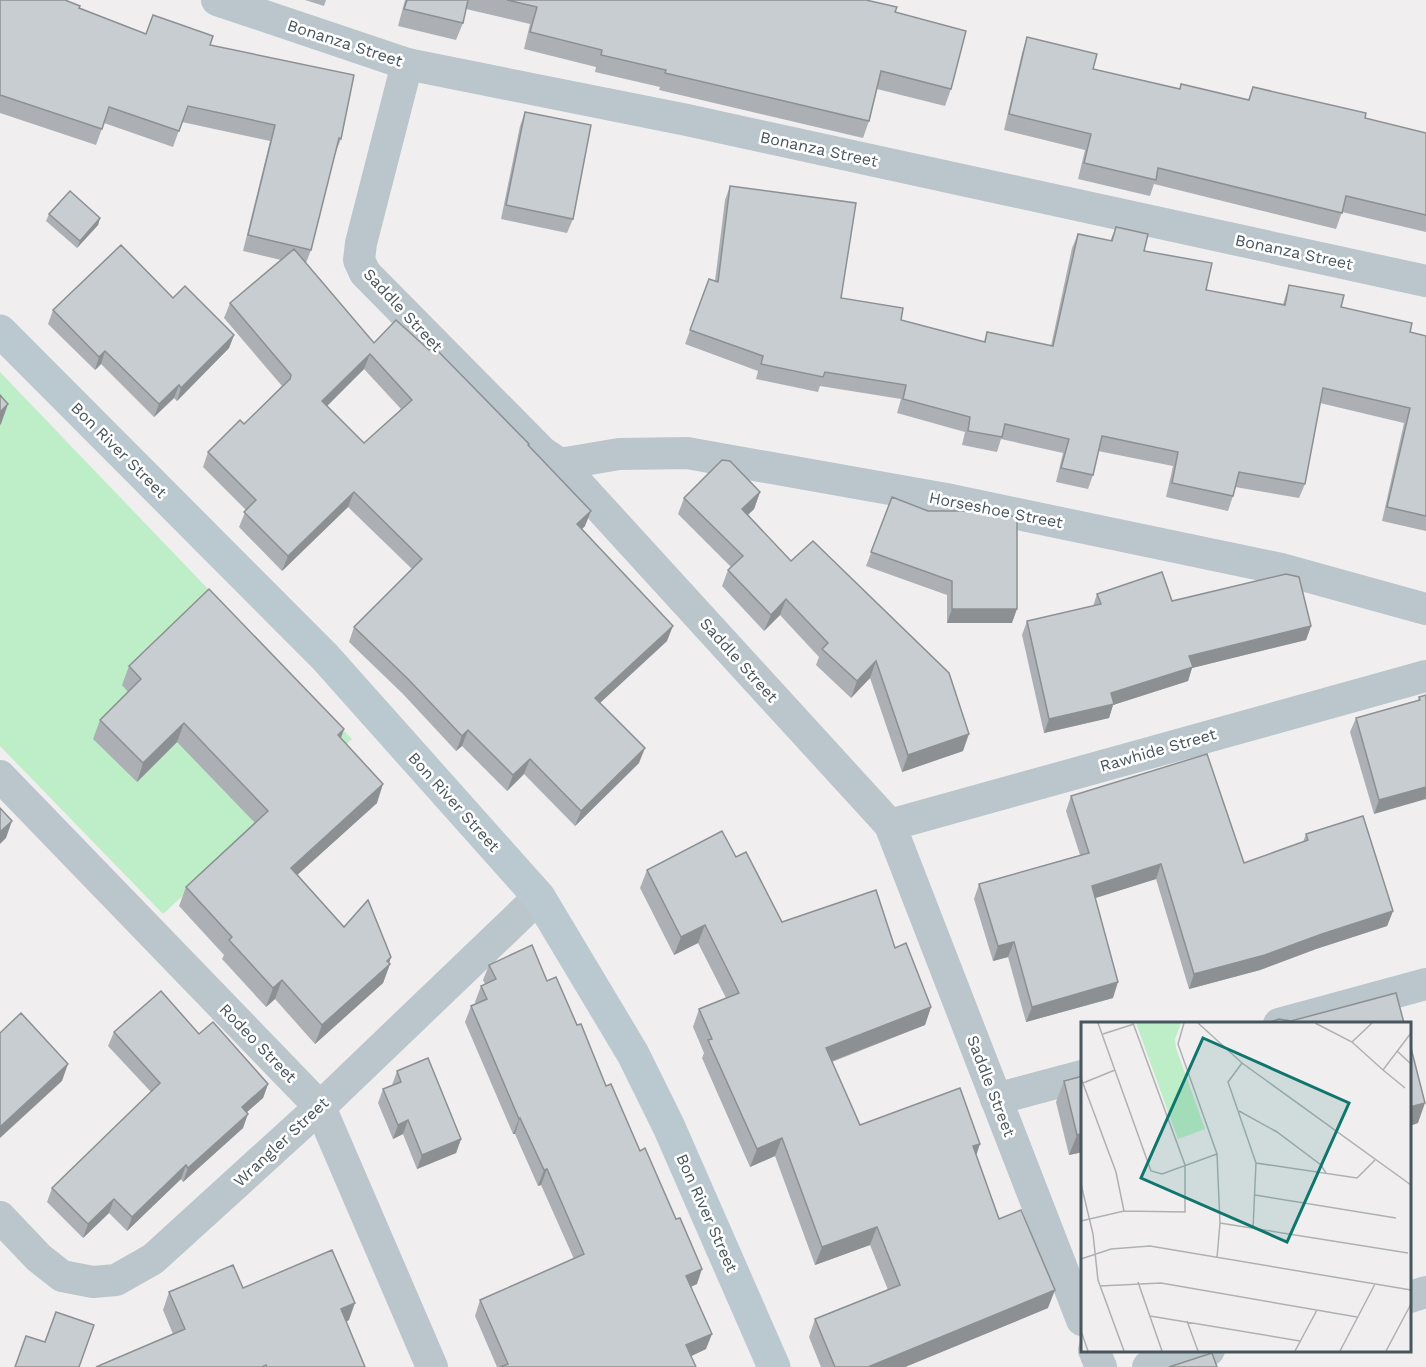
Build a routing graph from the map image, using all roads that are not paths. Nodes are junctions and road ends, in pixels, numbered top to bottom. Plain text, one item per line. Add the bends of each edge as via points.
1 (217, 0) edge
2 (407, 64) junction
3 (1426, 281) edge
4 (0, 331) edge
5 (560, 464) junction
6 (1426, 609) edge
7 (1426, 676) edge
8 (0, 776) edge
9 (890, 825) junction
10 (539, 897) junction
11 (1426, 984) edge
12 (1283, 1022) edge
13 (1081, 1077) edge
14 (996, 1099) junction
15 (320, 1107) junction
16 (0, 1217) edge
17 (1426, 1292) edge
18 (1411, 1297) edge
19 (1081, 1315) edge
20 (1096, 1352) edge
21 (1202, 1352) edge
22 (432, 1367) edge
23 (774, 1367) edge
24 (1101, 1367) edge
25 (1148, 1367) edge

1 - 2 street, Bonanza Street
2 - 3 street, Bonanza Street via 687,120
2 - 5 street, Saddle Street via 359,260 365,273 543,452
4 - 10 street, Bon River Street via 325,657
5 - 6 street, Horseshoe Street via 619,454 687,453 946,499 1281,568
5 - 9 street, Saddle Street
7 - 9 street, Rawhide Street
8 - 15 street, Rodeo Street
9 - 14 street, Saddle Street
10 - 15 street, Wrangler Street
10 - 23 street, Bon River Street via 633,1054 669,1126
11 - 12 street
13 - 14 street
14 - 19 street, Saddle Street
15 - 16 street, Wrangler Street via 153,1259 116,1280 93,1282 62,1276
15 - 22 street, Rodeo Street
17 - 18 street
20 - 24 street
21 - 25 street

